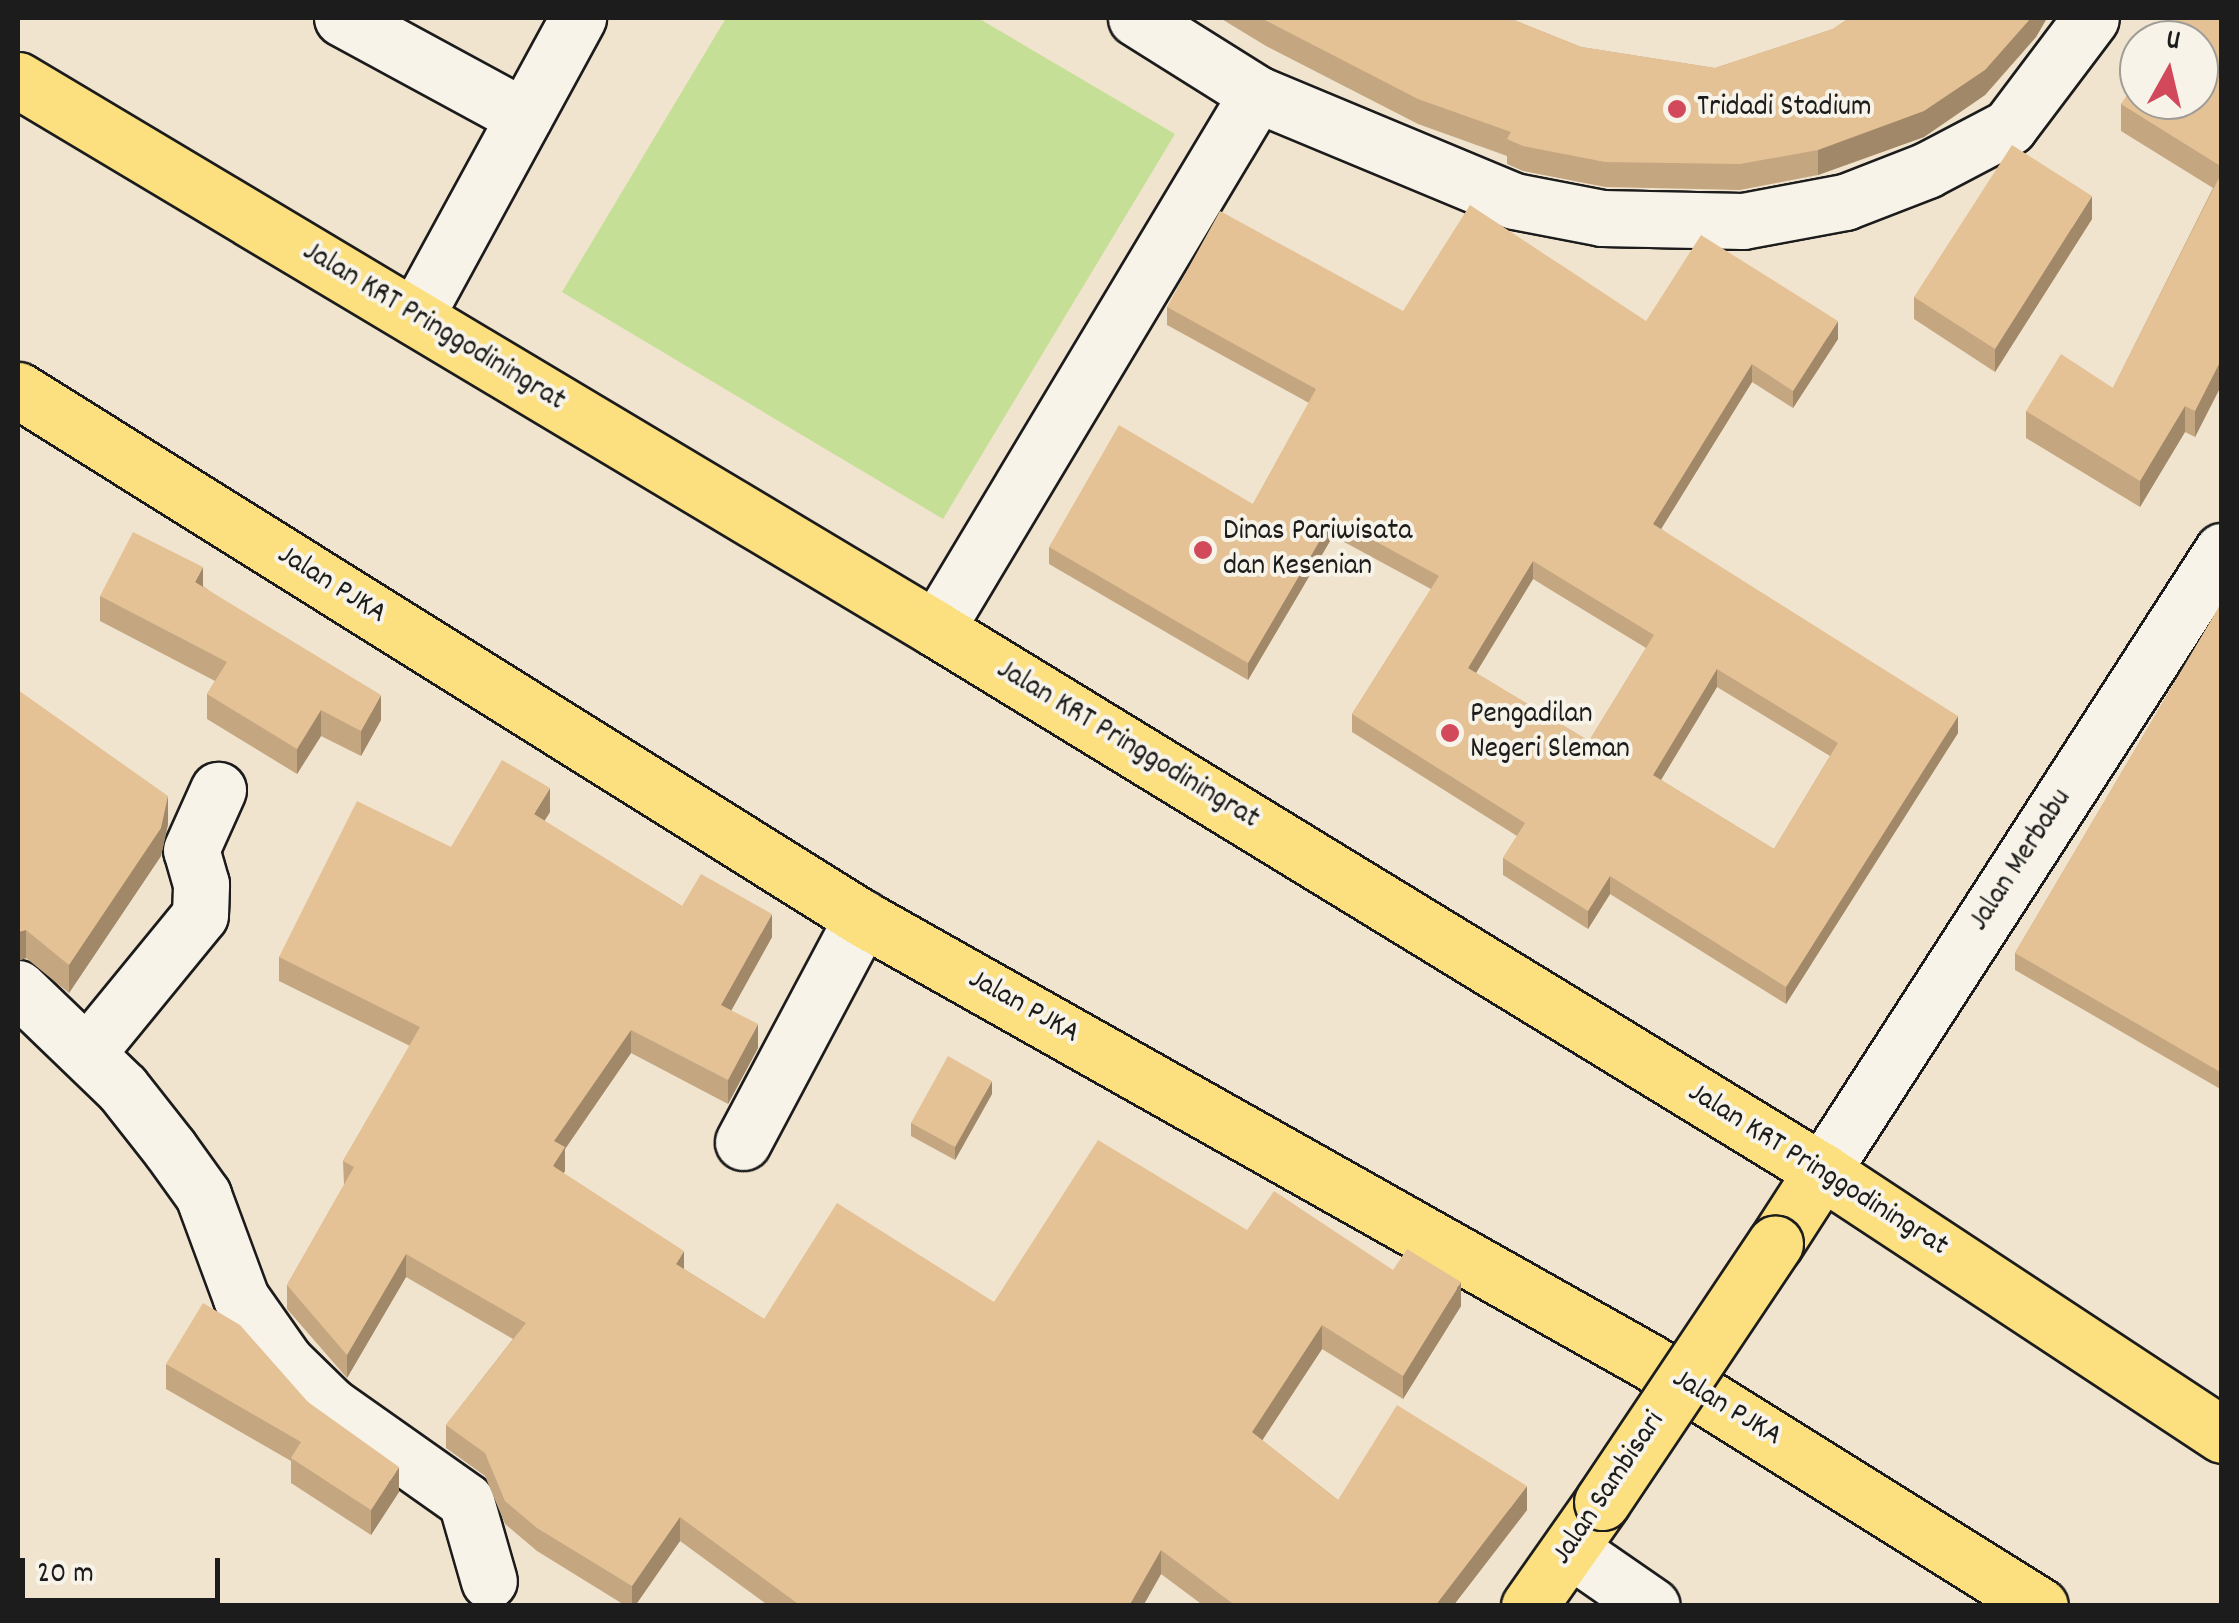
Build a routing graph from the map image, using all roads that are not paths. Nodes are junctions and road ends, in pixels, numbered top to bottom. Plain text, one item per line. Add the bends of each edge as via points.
1 (342, 18) edge
2 (578, 18) edge
3 (1136, 18) edge
4 (2091, 18) edge
5 (18, 80) edge
6 (1257, 94) junction
7 (524, 116) junction
8 (415, 317) junction
9 (18, 390) edge
10 (2222, 551) edge
11 (936, 629) junction
12 (218, 790) dead end
13 (862, 918) junction
14 (18, 988) edge
15 (87, 1053) junction
16 (743, 1142) dead end
17 (1822, 1171) junction
18 (2222, 1435) edge
19 (1571, 1550) junction
20 (493, 1598) edge
21 (1529, 1606) edge
22 (1652, 1606) edge
23 (2040, 1606) edge

1 - 7 street
2 - 7 street
3 - 6 street
4 - 6 street via 2009,127 1927,170 1845,202 1743,221 1602,218 1514,201 1342,135
5 - 8 main road, Jalan KRT Pringgodiningrat
6 - 11 street
7 - 8 street
8 - 11 main road, Jalan KRT Pringgodiningrat
9 - 13 main road, Jalan PJKA
10 - 17 street, Jalan Merbabu
11 - 17 main road, Jalan KRT Pringgodiningrat
12 - 15 street via 191,850 201,884 200,915
13 - 16 street
13 - 23 main road, Jalan PJKA via 1662,1370
14 - 15 street
15 - 20 street via 122,1088 202,1195 242,1298 286,1362 330,1405 466,1501
17 - 18 main road, Jalan KRT Pringgodiningrat
17 - 19 main road, Jalan Sambisari, bridge
19 - 21 main road, Jalan Sambisari
19 - 22 street

